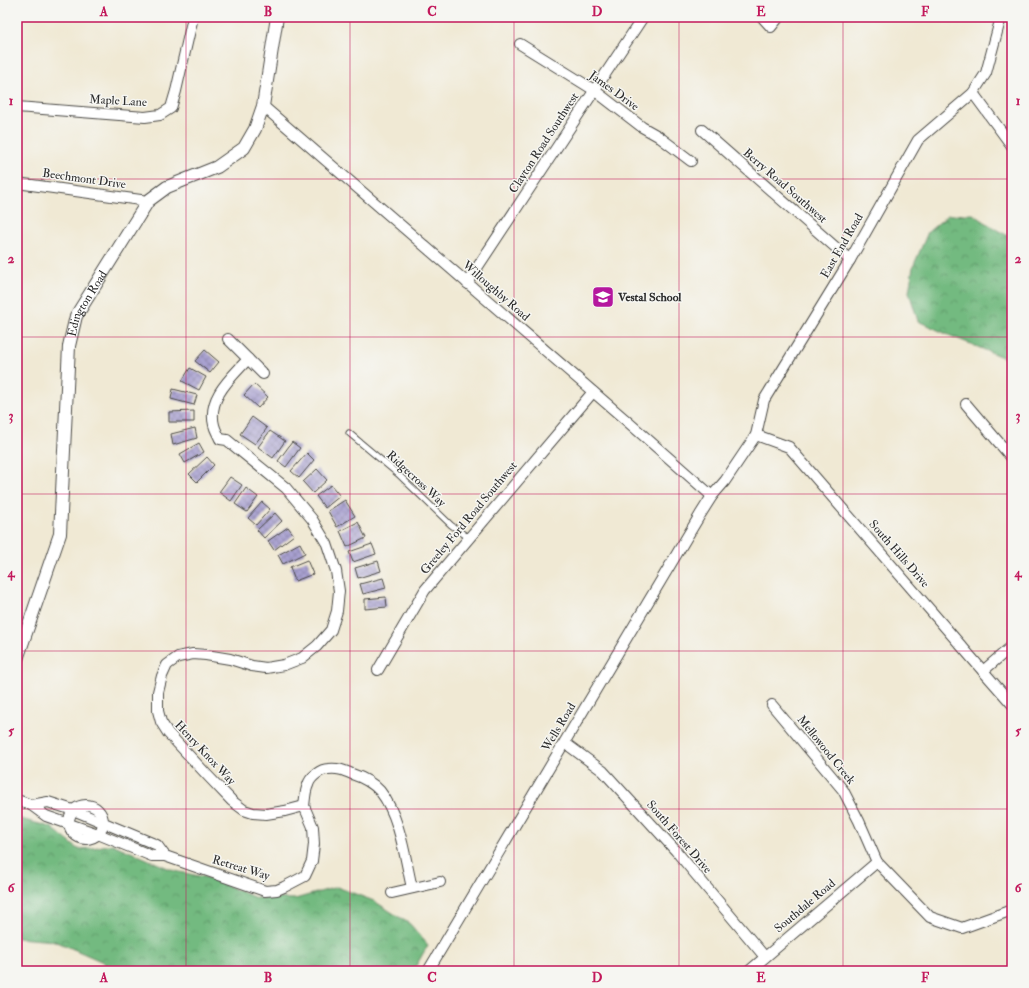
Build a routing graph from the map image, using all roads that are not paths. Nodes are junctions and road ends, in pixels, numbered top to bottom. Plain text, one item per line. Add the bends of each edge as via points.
1 (193, 17) edge
2 (277, 17) edge
3 (643, 17) edge
4 (762, 17) edge
5 (779, 17) edge
6 (1001, 17) edge
7 (520, 44) dead end
8 (594, 90) junction
9 (972, 93) junction
10 (263, 106) junction
11 (17, 107) edge
12 (702, 130) dead end
13 (1012, 146) edge
14 (691, 161) dead end
15 (17, 184) edge
16 (148, 201) junction
17 (850, 260) junction
18 (467, 283) junction
19 (228, 339) dead end
20 (248, 359) junction
21 (263, 374) dead end
22 (593, 392) junction
23 (966, 404) dead end
24 (349, 433) dead end
25 (756, 435) junction
26 (1012, 458) edge
27 (712, 496) junction
28 (469, 538) junction
29 (1012, 646) edge
30 (17, 659) edge
31 (378, 670) dead end
32 (983, 671) junction
33 (1012, 704) edge
34 (772, 705) dead end
35 (565, 743) junction
36 (17, 800) edge
37 (31, 805) junction
38 (304, 806) junction
39 (73, 810) junction
40 (103, 822) junction
41 (68, 823) junction
42 (98, 834) junction
43 (165, 856) junction
44 (877, 862) junction
45 (440, 882) dead end
46 (412, 888) junction
47 (392, 893) dead end
48 (1012, 910) edge
49 (765, 957) junction
50 (428, 971) edge
51 (749, 971) edge

1 - 11 street, Maple Lane via 171,108 160,115 145,117
2 - 10 street, Edington Road
3 - 8 street, Clayton Road Southwest
4 - 5 street via 771,27
6 - 9 street, East End Road via 986,73
7 - 8 street, James Drive
8 - 14 street, James Drive
8 - 18 street, Clayton Road Southwest
9 - 13 street
9 - 17 street, East End Road via 918,140
10 - 16 street, Edington Road via 255,129 244,148 217,167 167,187
10 - 18 street, Willoughby Road
12 - 17 street, Berry Road Southwest
15 - 16 street, Beechmont Drive
16 - 30 street, Edington Road via 76,316 69,346 60,534
17 - 25 street, East End Road via 764,400
18 - 22 street, Willoughby Road
19 - 20 street
20 - 21 street
20 - 38 street, Henry Knox Way via 216,398 213,410 214,425 220,439 227,440 286,488 312,519 327,544 336,571 338,611 331,630 317,646 302,658 284,666 266,668 206,655 178,657 167,665 162,676 158,692 158,711 168,733 232,801 244,810 266,814
22 - 27 street, Willoughby Road
22 - 28 street, Greeley Ford Road Southwest
23 - 26 street
24 - 28 lane, Ridgecross Way via 398,474 450,525
25 - 27 street, East End Road
25 - 32 street, South Hills Drive via 789,447
27 - 35 street, Wells Road
28 - 31 street, Greeley Ford Road Southwest via 425,590
29 - 32 street
32 - 33 street, South Hills Drive
34 - 44 street, Mellowood Creek via 843,790
35 - 49 street, South Forest Drive via 604,772
35 - 50 street, Wells Road
36 - 37 street, Retreat Way
37 - 39 street, Retreat Way via 48,802
37 - 41 street, Retreat Way via 46,816
38 - 43 street, Retreat Way via 313,827 312,861 305,876 277,890 265,891
38 - 46 street via 308,783 324,769 337,768 365,779 379,790 396,819
39 - 40 street, Retreat Way
39 - 41 street
40 - 42 street
40 - 43 street, Retreat Way via 157,845
41 - 42 street via 70,829 80,838 93,838
42 - 43 street, Retreat Way via 152,856
44 - 48 street, Mellowood Creek via 930,917 962,928
44 - 49 street, Southdale Road
45 - 46 street
46 - 47 street
49 - 51 street, Southdale Road

